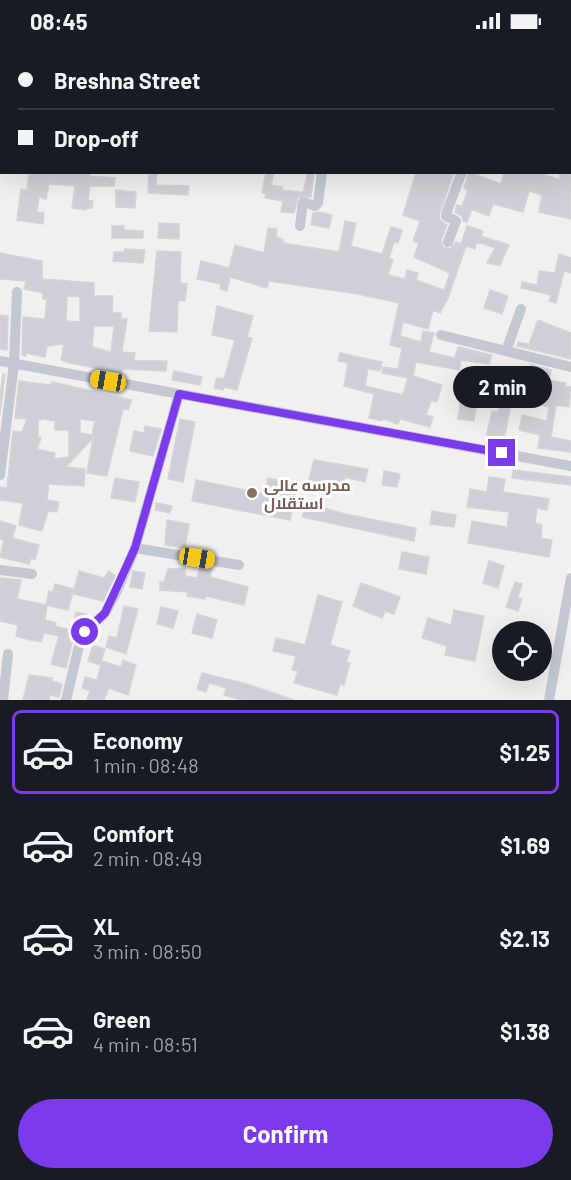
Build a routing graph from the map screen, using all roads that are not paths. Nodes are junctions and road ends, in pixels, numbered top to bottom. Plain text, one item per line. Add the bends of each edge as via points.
1 (322, 174) edge
2 (461, 174) edge
3 (300, 226) dead end
4 (448, 242) dead end
5 (17, 292) dead end
6 (521, 309) dead end
7 (441, 335) dead end
8 (506, 351) junction
9 (0, 361) edge
10 (14, 364) junction
11 (571, 367) edge
12 (179, 394) junction
13 (571, 466) edge
14 (0, 475) edge
15 (135, 548) junction
16 (239, 565) dead end
17 (0, 570) edge
18 (32, 574) dead end
19 (571, 578) edge
20 (8, 654) dead end
21 (3, 700) edge
22 (66, 700) edge
23 (549, 700) edge

1 - 3 street via 318,203 315,206 303,202
2 - 4 street via 446,216 456,221
5 - 10 street
6 - 8 street
7 - 8 street
8 - 11 street
9 - 10 street
10 - 12 street
10 - 14 street
12 - 13 street
12 - 15 street
15 - 16 street
15 - 22 street via 105,613 85,632
17 - 18 street
19 - 23 street
20 - 21 street

